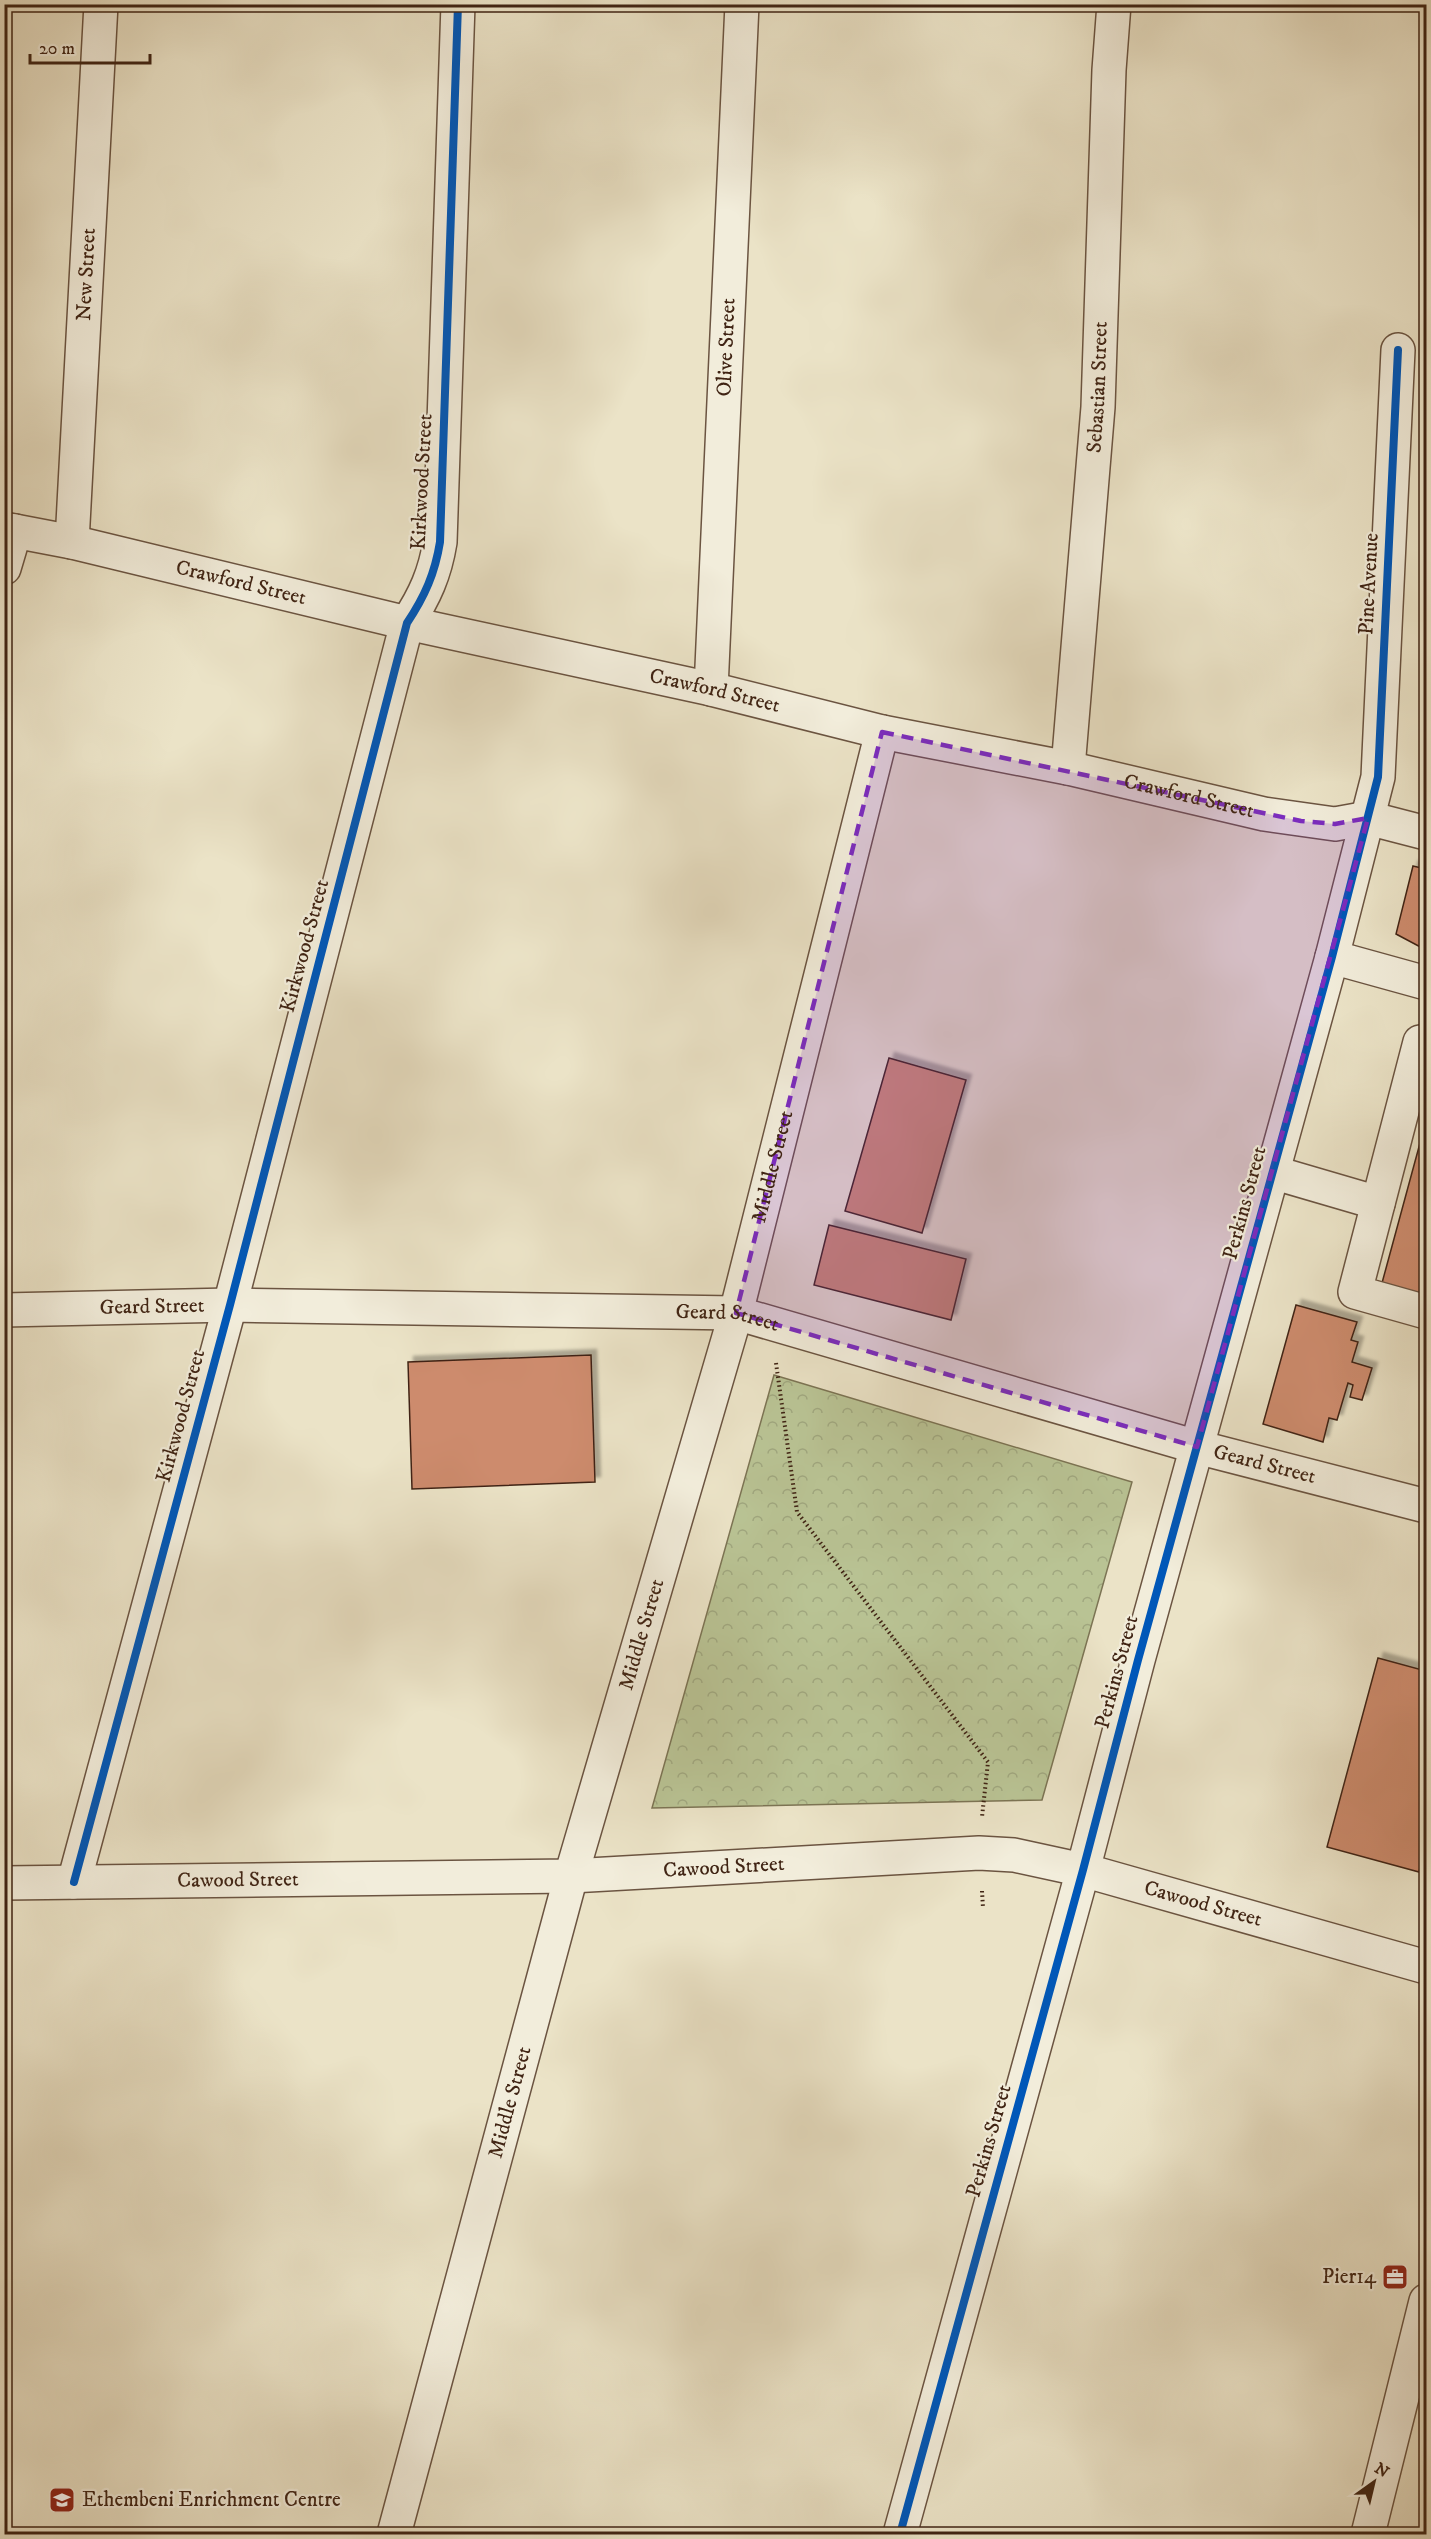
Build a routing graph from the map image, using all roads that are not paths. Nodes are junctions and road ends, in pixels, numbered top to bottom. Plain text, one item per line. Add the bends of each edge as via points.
1 (101, 4) edge
2 (458, 4) edge
3 (742, 4) edge
4 (1114, 4) edge
5 (1398, 350) dead end
6 (10, 530) edge
7 (72, 542) junction
8 (4, 568) edge
9 (407, 623) junction
10 (711, 690) junction
11 (882, 732) junction
12 (1068, 768) junction
13 (1368, 818) junction
14 (1426, 833) edge
15 (1332, 957) junction
16 (1426, 983) edge
17 (1420, 1042) dead end
18 (1272, 1172) junction
19 (1378, 1203) junction
20 (230, 1305) junction
21 (4, 1310) edge
22 (1426, 1312) edge
23 (736, 1313) junction
24 (1197, 1447) junction
25 (1426, 1506) edge
26 (1083, 1870) junction
27 (571, 1876) junction
28 (74, 1882) junction
29 (4, 1883) edge
30 (1426, 1967) edge
31 (1426, 2301) edge
32 (394, 2535) edge
33 (900, 2535) edge
34 (1368, 2535) edge

1 - 7 street, New Street
2 - 9 street, Kirkwood Street via 440,542 424,597
3 - 10 street, Olive Street
4 - 12 street, Sebastian Street via 1098,407
5 - 13 street, Pine Avenue via 1378,777
6 - 7 street, Crawford Street
6 - 8 street
7 - 9 street, Crawford Street
9 - 10 street, Crawford Street
9 - 20 street, Kirkwood Street
10 - 11 street, Crawford Street
11 - 12 street, Crawford Street
11 - 23 street, Middle Street
12 - 13 street, Crawford Street via 1301,821 1335,824
13 - 14 street, Crawford Street
13 - 15 street, Perkins Street
15 - 16 street
15 - 18 street, Perkins Street
17 - 19 street
18 - 19 street
18 - 24 street, Perkins Street
19 - 22 street via 1354,1292
20 - 21 street, Geard Street
20 - 23 street, Geard Street
20 - 28 street, Kirkwood Street
23 - 24 street, Geard Street
23 - 27 street, Middle Street
24 - 25 street, Geard Street
24 - 26 street, Perkins Street
26 - 27 street, Cawood Street via 1014,1855 979,1853
26 - 30 street, Cawood Street
26 - 33 street, Perkins Street
27 - 28 street, Cawood Street
27 - 32 street, Middle Street
28 - 29 street, Cawood Street
31 - 34 street

